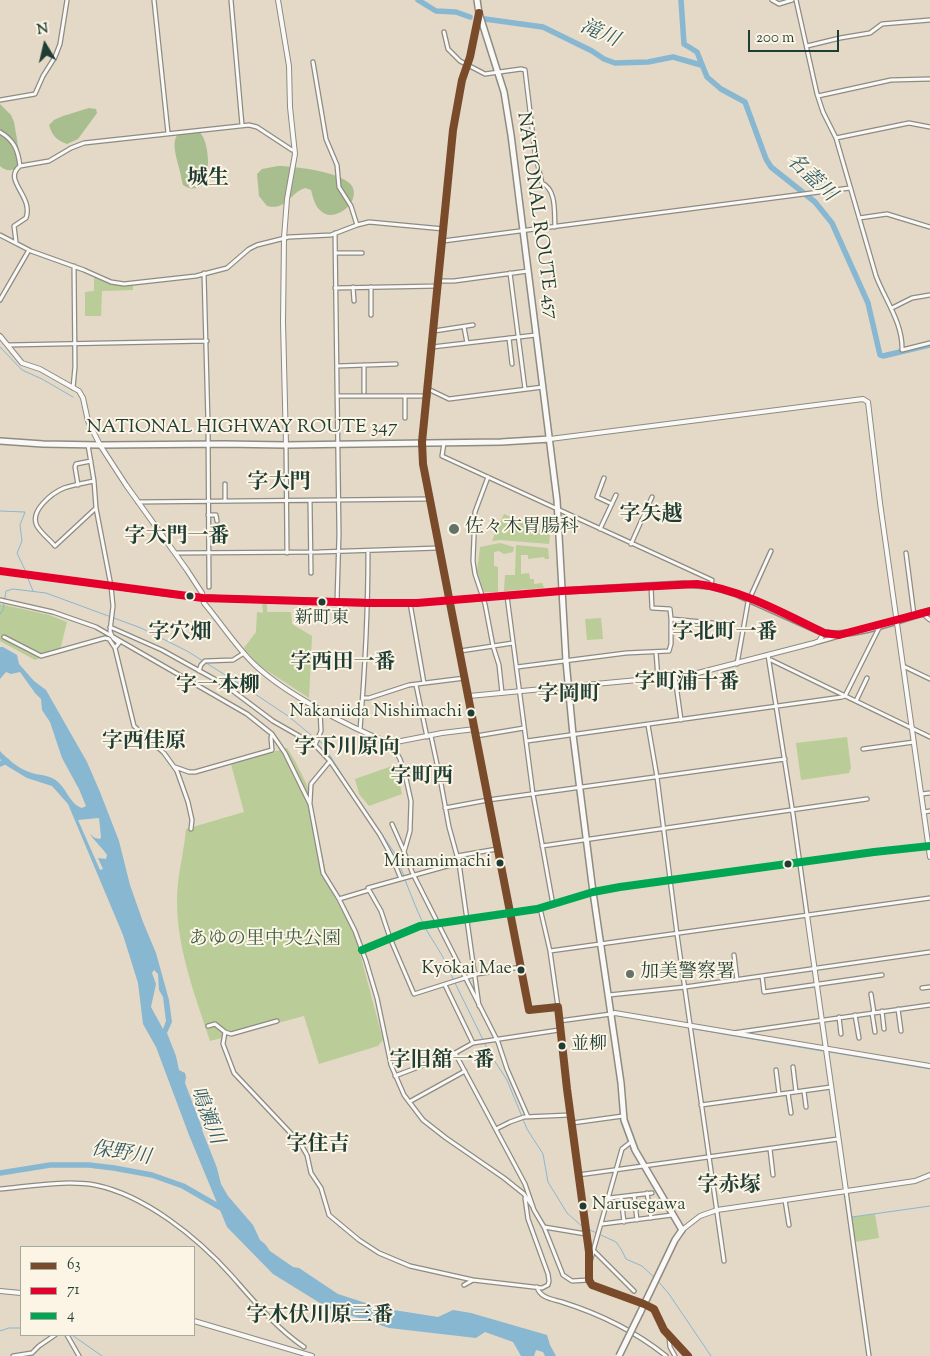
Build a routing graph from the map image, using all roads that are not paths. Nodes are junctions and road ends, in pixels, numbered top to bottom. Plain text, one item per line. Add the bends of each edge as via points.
1 (67, 0) edge
2 (154, 0) edge
3 (231, 0) edge
4 (278, 0) edge
5 (477, 0) edge
6 (772, 0) edge
7 (794, 0) edge
8 (479, 13) junction
9 (930, 20) edge
10 (444, 32) dead end
11 (807, 46) junction
12 (313, 62) dead end
13 (466, 65) junction
14 (497, 71) junction
15 (930, 79) edge
16 (818, 96) junction
17 (0, 100) edge
18 (242, 125) junction
19 (930, 127) edge
20 (0, 132) edge
21 (168, 133) junction
22 (836, 138) junction
23 (292, 150) dead end
24 (20, 166) junction
25 (850, 188) junction
26 (859, 218) junction
27 (357, 224) junction
28 (555, 227) junction
29 (930, 227) edge
30 (444, 229) junction
31 (523, 230) junction
32 (334, 233) junction
33 (0, 235) edge
34 (284, 238) junction
35 (443, 241) junction
36 (16, 243) junction
37 (29, 250) junction
38 (336, 253) junction
39 (362, 253) dead end
40 (74, 266) junction
41 (529, 271) junction
42 (204, 272) junction
43 (510, 273) junction
44 (439, 281) junction
45 (438, 286) junction
46 (371, 287) junction
47 (335, 288) junction
48 (353, 288) junction
49 (930, 295) edge
50 (0, 300) edge
51 (354, 301) dead end
52 (892, 308) junction
53 (371, 315) dead end
54 (473, 326) dead end
55 (464, 327) junction
56 (434, 331) junction
57 (537, 335) junction
58 (0, 336) edge
59 (518, 337) junction
60 (509, 338) junction
61 (207, 341) junction
62 (75, 343) junction
63 (467, 343) junction
64 (930, 343) edge
65 (7, 345) junction
66 (432, 348) junction
67 (396, 364) dead end
68 (512, 364) dead end
69 (364, 365) junction
70 (337, 366) junction
71 (544, 386) junction
72 (73, 388) junction
73 (428, 389) junction
74 (525, 389) junction
75 (364, 392) dead end
76 (337, 396) junction
77 (405, 396) junction
78 (428, 396) junction
79 (405, 418) dead end
80 (550, 439) junction
81 (0, 441) edge
82 (422, 442) junction
83 (444, 442) junction
84 (208, 444) junction
85 (88, 445) junction
86 (100, 445) junction
87 (286, 445) junction
88 (337, 445) junction
89 (90, 461) junction
90 (488, 477) junction
91 (604, 478) dead end
92 (94, 481) junction
93 (78, 484) junction
94 (225, 484) dead end
95 (616, 495) dead end
96 (652, 497) dead end
97 (429, 498) junction
98 (225, 500) junction
99 (287, 500) junction
100 (338, 500) junction
101 (208, 501) junction
102 (310, 501) junction
103 (138, 502) junction
104 (612, 504) junction
105 (96, 508) junction
106 (557, 510) junction
107 (208, 515) junction
108 (217, 520) dead end
109 (600, 530) junction
110 (208, 536) junction
111 (220, 536) dead end
112 (631, 544) junction
113 (439, 548) junction
114 (368, 551) junction
115 (771, 551) dead end
116 (310, 552) junction
117 (338, 552) junction
118 (287, 553) junction
119 (906, 553) dead end
120 (176, 554) junction
121 (208, 554) junction
122 (0, 571) edge
123 (311, 573) dead end
124 (111, 586) junction
125 (652, 586) junction
126 (711, 586) junction
127 (209, 587) dead end
128 (562, 591) junction
129 (507, 596) junction
130 (203, 598) junction
131 (484, 598) junction
132 (750, 599) junction
133 (0, 600) edge
134 (449, 600) junction
135 (338, 602) junction
136 (368, 603) junction
137 (410, 603) junction
138 (930, 611) edge
139 (922, 613) junction
140 (914, 615) junction
141 (671, 619) junction
142 (896, 620) junction
143 (930, 620) edge
144 (713, 624) dead end
145 (880, 625) junction
146 (110, 627) junction
147 (824, 632) junction
148 (846, 634) junction
149 (111, 635) junction
150 (4, 637) dead end
151 (513, 643) junction
152 (814, 643) junction
153 (493, 646) junction
154 (115, 648) junction
155 (460, 651) junction
156 (656, 652) junction
157 (245, 653) junction
158 (768, 655) junction
159 (566, 660) junction
160 (770, 660) junction
161 (737, 664) junction
162 (902, 666) junction
163 (517, 667) junction
164 (199, 671) junction
165 (675, 677) junction
166 (465, 678) junction
167 (867, 678) dead end
168 (658, 679) junction
169 (930, 679) edge
170 (424, 683) junction
171 (416, 685) junction
172 (569, 686) junction
173 (519, 691) junction
174 (502, 693) junction
175 (469, 696) junction
176 (845, 696) junction
177 (363, 698) junction
178 (856, 701) junction
179 (777, 707) junction
180 (320, 708) junction
181 (681, 720) junction
182 (648, 725) junction
183 (524, 728) junction
184 (912, 728) junction
185 (475, 729) junction
186 (360, 731) junction
187 (272, 734) junction
188 (573, 735) junction
189 (429, 736) junction
190 (476, 736) junction
191 (930, 737) edge
192 (527, 741) junction
193 (317, 742) junction
194 (914, 742) junction
195 (391, 743) junction
196 (862, 749) dead end
197 (785, 759) junction
198 (330, 761) junction
199 (174, 767) junction
200 (657, 777) junction
201 (580, 788) junction
202 (930, 793) edge
203 (533, 794) junction
204 (921, 794) junction
205 (867, 799) dead end
206 (488, 800) junction
207 (310, 804) junction
208 (445, 808) junction
209 (793, 810) junction
210 (930, 811) edge
211 (924, 812) junction
212 (392, 824) dead end
213 (663, 828) junction
214 (191, 829) dead end
215 (587, 839) junction
216 (542, 846) junction
217 (929, 846) edge
218 (497, 850) junction
219 (404, 852) junction
220 (457, 856) junction
221 (930, 857) edge
222 (799, 862) junction
223 (458, 863) junction
224 (413, 874) junction
225 (403, 879) junction
226 (670, 880) junction
227 (369, 890) junction
228 (593, 892) junction
229 (930, 898) edge
230 (339, 899) junction
231 (553, 905) junction
232 (540, 908) junction
233 (510, 913) junction
234 (807, 916) junction
235 (467, 919) junction
236 (438, 924) junction
237 (677, 934) junction
238 (390, 938) junction
239 (600, 944) junction
240 (362, 950) junction
241 (550, 951) junction
242 (930, 952) edge
243 (734, 955) dead end
244 (521, 967) junction
245 (814, 968) junction
246 (475, 975) junction
247 (882, 975) dead end
248 (762, 976) junction
249 (465, 978) junction
250 (737, 980) junction
251 (816, 984) junction
252 (444, 985) junction
253 (685, 987) junction
254 (930, 987) edge
255 (922, 988) dead end
256 (871, 994) dead end
257 (608, 995) junction
258 (930, 1005) edge
259 (480, 1006) junction
260 (558, 1007) junction
261 (898, 1009) junction
262 (882, 1012) junction
263 (873, 1013) junction
264 (611, 1014) junction
265 (855, 1015) junction
266 (839, 1018) junction
267 (822, 1020) junction
268 (558, 1021) junction
269 (277, 1022) dead end
270 (208, 1026) dead end
271 (691, 1027) junction
272 (884, 1029) dead end
273 (559, 1030) junction
274 (901, 1031) dead end
275 (225, 1032) junction
276 (875, 1032) dead end
277 (731, 1033) junction
278 (841, 1034) dead end
279 (859, 1038) dead end
280 (497, 1039) junction
281 (473, 1043) junction
282 (826, 1048) junction
283 (455, 1053) junction
284 (930, 1066) edge
285 (793, 1067) dead end
286 (776, 1070) dead end
287 (465, 1071) junction
288 (395, 1076) junction
289 (831, 1087) junction
290 (804, 1091) junction
291 (796, 1092) junction
292 (788, 1093) junction
293 (779, 1094) junction
294 (409, 1102) junction
295 (701, 1105) junction
296 (806, 1107) dead end
297 (791, 1113) dead end
298 (570, 1115) junction
299 (624, 1116) junction
300 (528, 1117) junction
301 (572, 1123) junction
302 (496, 1129) junction
303 (838, 1139) junction
304 (631, 1142) junction
305 (770, 1149) junction
306 (709, 1157) junction
307 (644, 1165) junction
308 (616, 1169) junction
309 (773, 1174) dead end
310 (578, 1175) junction
311 (930, 1175) edge
312 (0, 1188) edge
313 (846, 1191) junction
314 (647, 1193) junction
315 (652, 1193) dead end
316 (525, 1195) junction
317 (634, 1195) junction
318 (621, 1197) junction
319 (609, 1198) junction
320 (785, 1200) junction
321 (533, 1207) junction
322 (717, 1210) junction
323 (673, 1214) junction
324 (651, 1218) junction
325 (638, 1220) junction
326 (624, 1222) junction
327 (789, 1225) dead end
328 (601, 1226) junction
329 (544, 1227) junction
330 (682, 1230) junction
331 (586, 1234) junction
332 (594, 1251) junction
333 (724, 1261) dead end
334 (590, 1262) junction
335 (473, 1280) junction
336 (589, 1280) junction
337 (464, 1285) dead end
338 (537, 1287) junction
339 (0, 1290) edge
340 (634, 1291) dead end
341 (20, 1293) edge
342 (644, 1304) junction
343 (195, 1321) edge
344 (54, 1336) edge
345 (68, 1336) edge
346 (669, 1336) junction
347 (304, 1346) dead end
348 (13, 1356) edge
349 (79, 1356) edge
350 (312, 1356) edge
351 (619, 1356) edge
352 (666, 1356) edge
353 (675, 1356) edge
354 (688, 1356) edge
355 (869, 1356) edge

1 - 17 street via 60,44 35,94
2 - 21 street
3 - 18 street
4 - 34 street via 289,66 295,154 286,199
5 - 8 highway, NATIONAL ROUTE 457
6 - 7 street via 779,4
7 - 11 street
8 - 13 street
8 - 14 highway, NATIONAL ROUTE 457
9 - 11 street via 882,24 870,33
10 - 13 street via 448,49
11 - 16 street
12 - 27 street via 326,139 337,165 339,187
13 - 14 street via 485,74
13 - 30 street via 454,130
14 - 28 street via 525,70 535,152 542,183 552,192
14 - 31 highway, NATIONAL ROUTE 457 via 504,92
15 - 16 street via 891,80
16 - 22 street
18 - 21 street
18 - 23 street via 254,125
19 - 22 street via 909,123
20 - 24 street via 15,145
21 - 24 street via 84,143 49,161
22 - 25 street
24 - 36 street via 16,169 15,181 26,199 28,210 24,220 14,226
25 - 26 street
25 - 28 street
26 - 29 street via 887,214
26 - 52 street via 876,276
27 - 30 street via 380,222
27 - 32 street
28 - 31 street
30 - 35 street
31 - 35 street
31 - 41 highway, NATIONAL ROUTE 457
32 - 34 street
32 - 38 street
33 - 36 street
34 - 42 street via 252,247 227,268
34 - 87 street
35 - 44 street
36 - 37 street
37 - 40 street
37 - 50 street
38 - 39 street
38 - 47 street
40 - 42 street via 118,284 196,276
40 - 62 street
41 - 43 street
41 - 57 highway, NATIONAL ROUTE 457
42 - 61 street
43 - 44 street
43 - 59 street
44 - 45 street
45 - 46 street
45 - 56 street
46 - 48 street
46 - 53 street
47 - 48 street
47 - 70 street
48 - 51 street
49 - 52 street via 912,298
52 - 64 street via 901,335 902,350
54 - 55 street
55 - 56 street
55 - 63 street
56 - 66 street
57 - 59 street
57 - 71 highway, NATIONAL ROUTE 457
58 - 65 street
59 - 60 street
59 - 74 street
60 - 63 street
60 - 68 street
61 - 62 street
61 - 84 street
62 - 65 street
62 - 72 street
63 - 66 street
65 - 72 street via 22,364 40,369
66 - 73 street
67 - 69 street
69 - 70 street
69 - 75 street
70 - 76 street
71 - 74 street
71 - 80 highway, NATIONAL ROUTE 457
72 - 86 street via 83,398 88,421
73 - 74 street via 449,398
73 - 78 street
76 - 77 street
76 - 88 street
77 - 78 street
77 - 79 street
78 - 82 street
80 - 83 highway, NATIONAL HIGHWAY ROUTE 347
80 - 106 highway
80 - 142 street via 866,400
81 - 85 highway, NATIONAL HIGHWAY ROUTE 347
82 - 83 highway, NATIONAL HIGHWAY ROUTE 347
82 - 88 highway, NATIONAL HIGHWAY ROUTE 347
82 - 97 street
83 - 90 street via 442,456
84 - 86 highway, NATIONAL HIGHWAY ROUTE 347
84 - 87 highway, NATIONAL HIGHWAY ROUTE 347
84 - 101 street
85 - 86 highway, NATIONAL HIGHWAY ROUTE 347
85 - 89 street
86 - 103 street
87 - 88 highway, NATIONAL HIGHWAY ROUTE 347
87 - 99 street
88 - 100 street
89 - 92 street
89 - 93 street via 76,464
90 - 106 street
90 - 131 street via 474,522 474,568
91 - 104 street via 597,497
92 - 93 street
92 - 105 street
93 - 105 street via 60,490 41,505 36,515 38,528 55,546
94 - 98 street
95 - 104 street
96 - 112 street
97 - 100 street
97 - 113 street
98 - 99 street
98 - 101 street
99 - 102 street
99 - 118 street
100 - 102 street
100 - 117 street
101 - 103 street
101 - 107 street
102 - 116 street
103 - 120 street
104 - 109 street
105 - 124 street
106 - 109 street
106 - 128 highway
107 - 108 street via 216,515
107 - 110 street
109 - 112 street
110 - 111 street
110 - 121 street
112 - 126 street via 712,580
113 - 114 street
113 - 134 street
114 - 117 street
114 - 136 street
115 - 132 street
116 - 117 street
116 - 118 street
116 - 123 street
117 - 135 street
118 - 121 street
119 - 140 street
120 - 121 street
120 - 130 street
121 - 127 street
122 - 124 street
124 - 130 street
124 - 146 street
125 - 126 highway
125 - 128 highway
125 - 141 street via 652,608 670,609
126 - 132 highway
128 - 129 street
128 - 159 highway
129 - 131 street
129 - 151 street
130 - 135 street
130 - 157 street
131 - 134 street
131 - 153 street
132 - 147 highway
132 - 161 street
133 - 149 street via 79,620
134 - 137 street
134 - 155 street
135 - 136 street
136 - 137 street
136 - 177 street
137 - 170 street
138 - 139 highway
139 - 140 highway
139 - 143 street
140 - 142 highway
141 - 144 street
141 - 156 street via 669,651
142 - 145 highway
142 - 162 street
145 - 148 highway
145 - 176 street
146 - 149 street
146 - 164 street
147 - 148 highway
147 - 152 street
148 - 152 street
149 - 154 street via 119,643
149 - 187 street via 246,714
150 - 154 street via 40,656 105,638
151 - 153 street
151 - 163 street
152 - 158 street
153 - 155 street
153 - 174 street
154 - 199 street via 134,726
155 - 166 street
156 - 159 street via 626,652
156 - 168 street
157 - 164 street via 233,660 205,661
157 - 180 street via 268,675
158 - 160 street
158 - 161 street
159 - 163 street
159 - 172 highway
160 - 176 street
160 - 179 street
161 - 165 street
162 - 169 street
162 - 184 street
163 - 173 street
164 - 193 street via 273,721
165 - 168 street
165 - 181 street
166 - 170 street
166 - 175 street
167 - 178 street
168 - 172 street
170 - 171 street
171 - 177 street
171 - 189 street
172 - 173 street
172 - 188 highway
173 - 174 street
173 - 183 street
174 - 175 street
175 - 185 street
176 - 178 street
176 - 179 street
177 - 186 street
178 - 184 street
179 - 181 street
179 - 197 street
180 - 186 street
180 - 193 street via 321,731
181 - 182 street
182 - 188 street
182 - 200 street
183 - 190 street
183 - 192 street
184 - 191 street
184 - 194 street
185 - 189 street
185 - 190 street
186 - 195 street
187 - 199 street via 272,750 195,772
187 - 207 street via 281,745
188 - 192 street
188 - 201 highway
189 - 195 street
189 - 208 street
190 - 206 street
192 - 203 street
193 - 198 street
194 - 196 street
194 - 204 street
195 - 219 street via 400,759 411,801 410,830
197 - 200 street
197 - 209 street
198 - 207 street via 311,784
198 - 225 street via 380,835
199 - 214 street via 185,791
200 - 201 street
200 - 213 street
201 - 203 street
201 - 215 highway
202 - 204 street
203 - 206 street
203 - 216 street
204 - 211 street
205 - 209 street
206 - 208 street
206 - 218 street
207 - 230 street via 323,873
208 - 220 street
209 - 213 street
209 - 222 street
210 - 211 street
211 - 217 street
212 - 219 street
213 - 215 street
213 - 226 street
215 - 216 street
215 - 228 highway
216 - 231 street
217 - 221 street
217 - 222 street
218 - 220 street
218 - 233 street
219 - 224 street
220 - 223 street
222 - 226 street
222 - 234 street
223 - 224 street
223 - 235 street
224 - 225 street
224 - 236 street
225 - 227 street
226 - 228 street
226 - 237 street
227 - 230 street
227 - 238 street via 381,911
228 - 231 street
228 - 239 highway
229 - 234 street
230 - 240 street
231 - 232 street
232 - 233 street
232 - 241 street
233 - 235 street
233 - 244 street
234 - 237 street
234 - 245 street
235 - 236 street
235 - 246 street
236 - 238 street via 420,926
236 - 249 street
237 - 239 street
237 - 253 street
238 - 240 street
238 - 252 street via 414,994
239 - 241 street
239 - 257 highway
240 - 288 street
241 - 260 street
242 - 245 street
243 - 250 street
244 - 246 street
244 - 260 street via 529,1010
245 - 248 street
245 - 251 street
246 - 249 street
246 - 259 street
247 - 251 street
248 - 250 street
248 - 251 street via 764,992
249 - 252 street
249 - 259 street
250 - 253 street
251 - 267 street
252 - 281 street
253 - 257 street
253 - 271 street
254 - 255 street
256 - 263 street
257 - 264 highway
258 - 261 street
259 - 280 street
260 - 268 street
261 - 262 street
261 - 274 street
262 - 263 street
262 - 272 street
263 - 265 street
263 - 276 street
264 - 268 street
264 - 271 street
264 - 299 highway
265 - 266 street
265 - 279 street
266 - 267 street
266 - 278 street
267 - 277 street
267 - 282 street
268 - 273 street
269 - 275 street via 238,1033
270 - 275 street via 214,1024
271 - 277 street
271 - 295 street
273 - 280 street
273 - 298 street
275 - 335 street via 223,1044 234,1073 300,1143 311,1173 322,1188 329,1215 359,1240 388,1257 410,1266
277 - 282 street
280 - 281 street
280 - 300 street
281 - 283 street
282 - 284 street
282 - 289 street
283 - 287 street
283 - 288 street
285 - 291 street
286 - 293 street
287 - 294 street
287 - 302 street
288 - 294 street
289 - 290 street
289 - 303 street
290 - 291 street
290 - 296 street
291 - 292 street
292 - 293 street
292 - 297 street
293 - 295 street
294 - 316 street via 433,1128
295 - 306 street
298 - 300 street
298 - 301 street
299 - 301 street
299 - 304 highway
300 - 302 street
301 - 310 street
302 - 321 street via 525,1184
303 - 305 street
303 - 313 street
304 - 307 highway
304 - 308 street via 622,1149
305 - 306 street
305 - 309 street
306 - 307 street
306 - 322 street
307 - 308 street
307 - 323 highway
308 - 310 street
308 - 319 street
310 - 331 street
311 - 313 street via 915,1181
312 - 347 street via 84,1184 120,1192 137,1200 167,1218 217,1260 275,1324
313 - 320 street
313 - 355 street
314 - 315 street
314 - 317 street
314 - 324 street
316 - 321 street
316 - 338 street via 528,1218 549,1278 548,1285
317 - 318 street
317 - 325 street
318 - 319 street
318 - 326 street
319 - 328 street
320 - 322 street
320 - 327 street
321 - 329 street
322 - 330 street via 700,1216
322 - 333 street
323 - 324 street
323 - 330 highway
324 - 325 street
325 - 326 street
326 - 328 street
328 - 332 street
329 - 331 street
329 - 336 street via 563,1275 572,1280
330 - 342 highway
331 - 334 street
332 - 334 street
332 - 340 street
334 - 336 street
335 - 337 street
335 - 338 street
336 - 342 street via 603,1290
338 - 352 street via 542,1296 623,1327
339 - 341 street
342 - 346 street via 656,1311
342 - 351 highway, bridge
343 - 350 street
344 - 348 street via 32,1353
345 - 349 street
346 - 353 street
346 - 354 street

